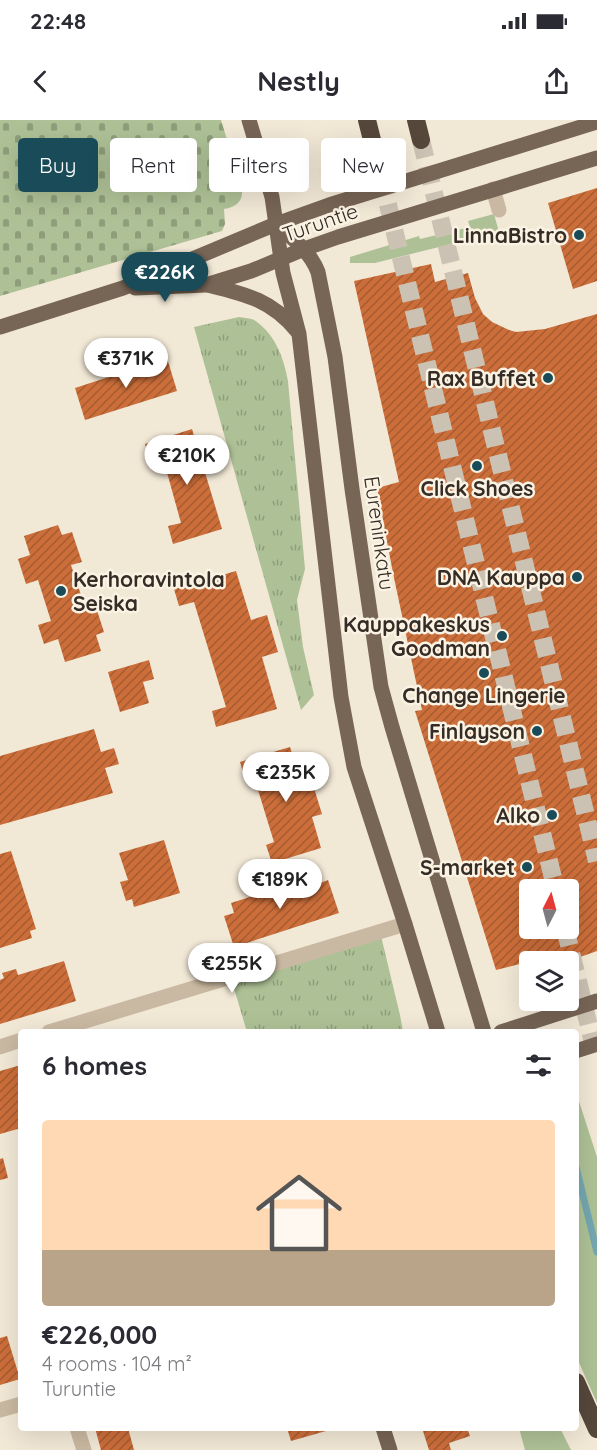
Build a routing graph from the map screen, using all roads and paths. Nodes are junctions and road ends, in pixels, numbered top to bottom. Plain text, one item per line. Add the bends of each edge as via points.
1 (249, 120) edge
2 (367, 120) edge
3 (416, 120) edge
4 (597, 122) edge
5 (372, 138) tunnel mouth
6 (421, 140) tunnel mouth
7 (597, 158) edge
8 (493, 189) junction
9 (500, 210) dead end
10 (276, 224) junction
11 (304, 249) junction
12 (281, 258) junction
13 (206, 285) junction
14 (123, 288) junction
15 (0, 327) edge
16 (299, 334) junction
17 (405, 924) junction
18 (597, 1001) edge
19 (59, 1029) edge
20 (437, 1029) edge
21 (483, 1029) edge
22 (510, 1029) edge
23 (18, 1041) edge
24 (597, 1044) edge
25 (0, 1047) edge
26 (579, 1050) edge
27 (579, 1389) edge
28 (18, 1405) edge
29 (0, 1410) edge
30 (597, 1429) edge
31 (78, 1431) edge
32 (384, 1431) edge
33 (84, 1450) edge
34 (390, 1450) edge

1 - 10 main road
2 - 5 highway
3 - 6 highway
4 - 10 main road, Turuntie
7 - 8 main road, Turuntie
8 - 9 street
8 - 11 main road, Turuntie
10 - 11 main road, Eureninkatu
10 - 12 main road
10 - 14 main road, Turuntie
11 - 12 main road, Turuntie
11 - 21 main road, Eureninkatu via 318,272 331,335 381,687
12 - 13 main road, Turuntie
12 - 16 main road
13 - 14 main road, Turuntie
13 - 16 main road via 258,298 288,320
14 - 15 main road, Turuntie
16 - 17 main road via 341,697 354,767
17 - 19 street
17 - 20 main road
18 - 22 main road
23 - 25 street
24 - 26 main road
27 - 30 highway
28 - 29 street
31 - 33 street
32 - 34 main road

